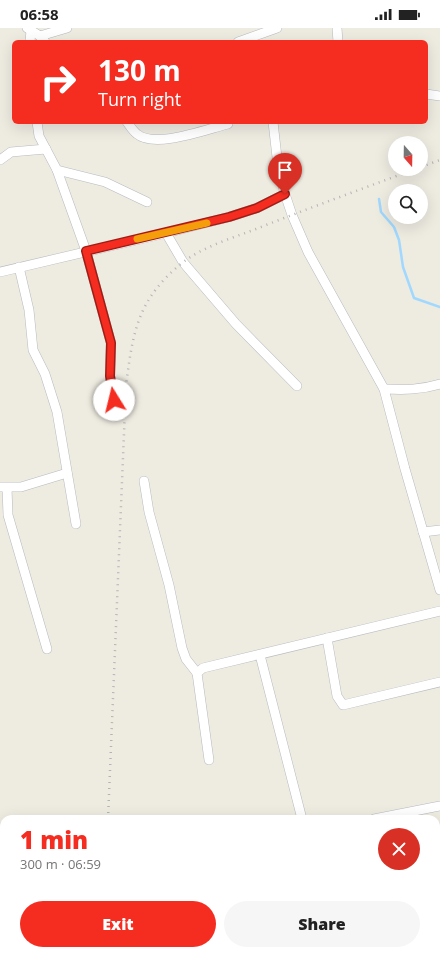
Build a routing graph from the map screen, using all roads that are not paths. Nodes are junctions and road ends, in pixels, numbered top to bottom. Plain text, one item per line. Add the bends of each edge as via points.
1 (67, 28) edge
2 (277, 28) edge
3 (337, 28) edge
4 (29, 29) edge
5 (263, 30) edge
6 (42, 39) edge
7 (30, 40) edge
8 (242, 40) edge
9 (264, 40) edge
10 (338, 40) edge
11 (428, 94) edge
12 (440, 96) edge
13 (37, 124) edge
14 (128, 124) edge
15 (228, 124) dead end
16 (273, 124) edge
17 (46, 149) junction
18 (0, 160) edge
19 (57, 170) junction
20 (285, 194) junction
21 (148, 202) dead end
22 (166, 233) junction
23 (86, 251) junction
24 (19, 267) junction
25 (0, 272) edge
26 (440, 384) edge
27 (297, 386) dead end
28 (384, 389) junction
29 (114, 400) dead end
30 (67, 473) junction
31 (144, 481) dead end
32 (3, 488) edge
33 (76, 524) dead end
34 (440, 530) edge
35 (423, 532) junction
36 (440, 590) edge
37 (440, 611) edge
38 (327, 638) junction
39 (47, 649) dead end
40 (260, 655) junction
41 (197, 673) junction
42 (440, 682) edge
43 (209, 760) dead end
44 (440, 807) edge
45 (301, 815) edge
46 (400, 815) edge

1 - 6 street
2 - 5 street
3 - 10 street
4 - 6 street
4 - 7 street
5 - 8 street
5 - 9 street
11 - 12 street
13 - 17 street via 39,136
14 - 15 street via 136,134 149,140 163,140
16 - 20 street via 278,166
17 - 18 street via 11,152
17 - 19 street
19 - 21 street via 105,182
19 - 23 street
20 - 22 street via 257,208
20 - 28 street via 308,252
22 - 23 street
22 - 27 street via 188,268 236,324
23 - 24 street
23 - 29 street via 111,343 110,376
24 - 25 street
24 - 30 street via 29,310 33,350 45,374 57,412
26 - 28 street via 422,389
28 - 35 street
30 - 32 street via 21,487
30 - 33 street
31 - 41 street via 149,512 169,585 182,648 186,659
32 - 39 street via 8,515
34 - 35 street
35 - 36 street
37 - 38 street
38 - 40 street
38 - 42 street via 337,696 343,705
40 - 41 street via 203,668
40 - 45 street
41 - 43 street
44 - 46 street

